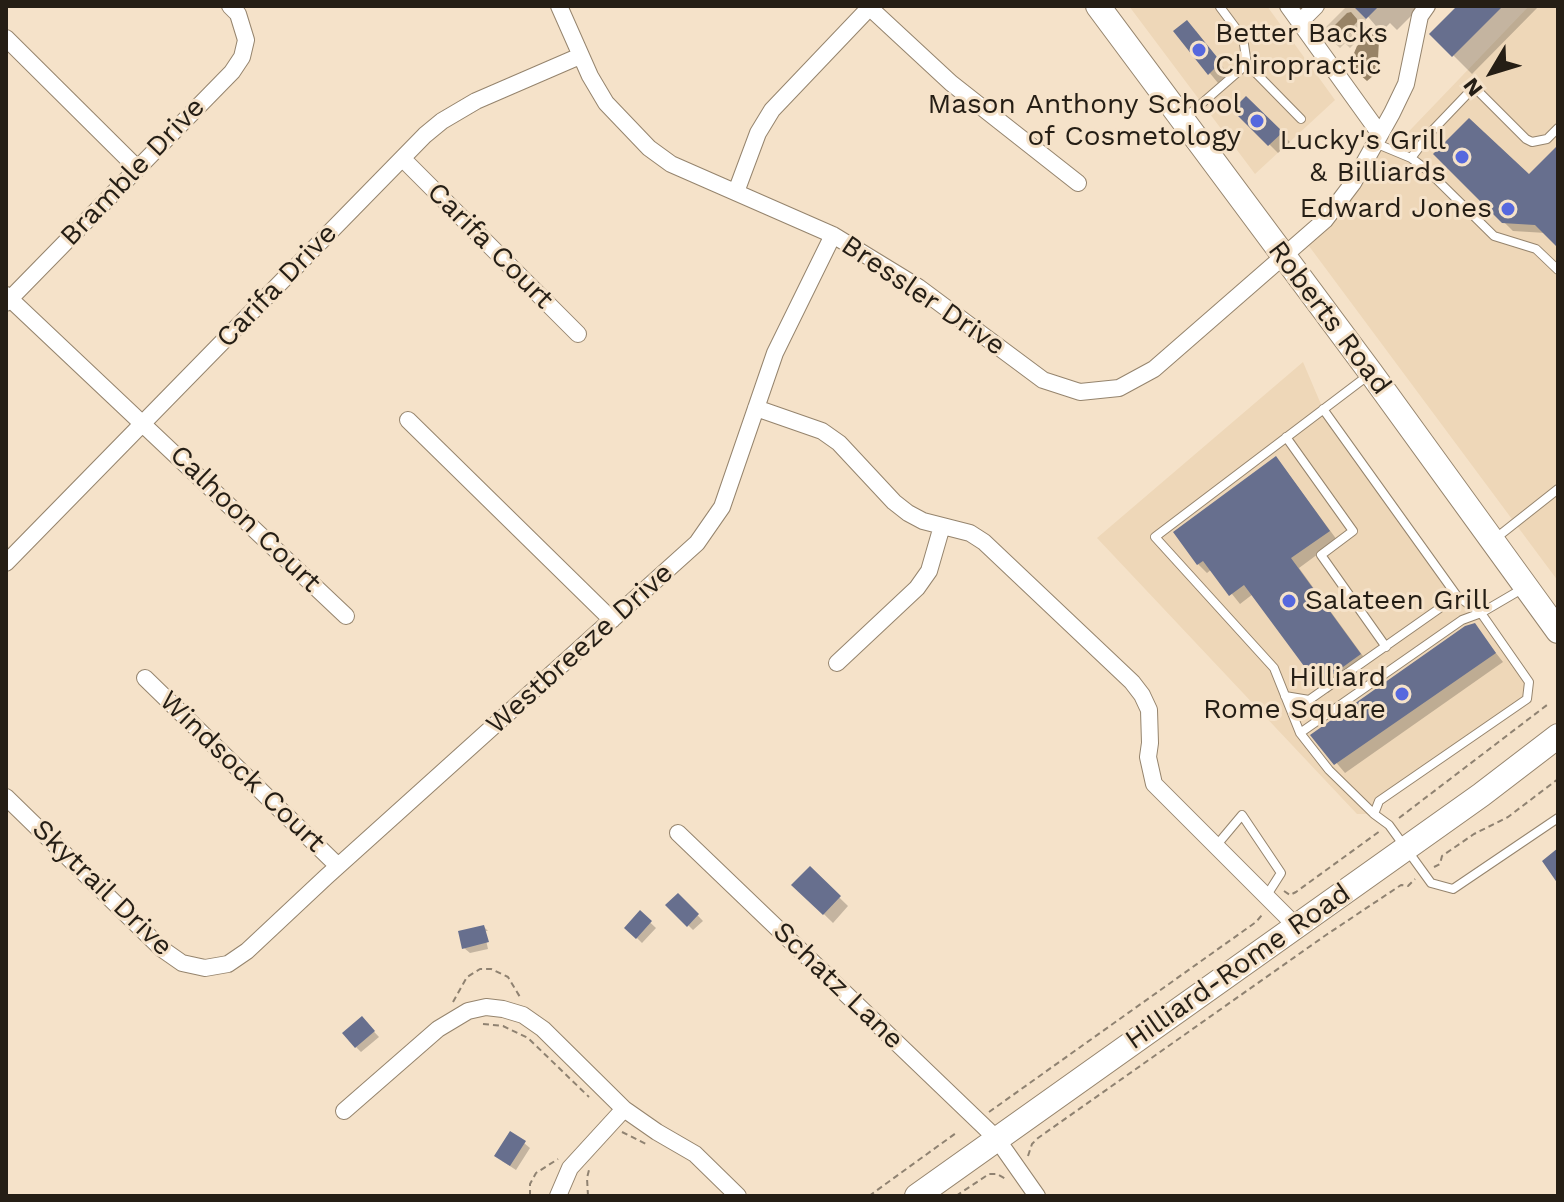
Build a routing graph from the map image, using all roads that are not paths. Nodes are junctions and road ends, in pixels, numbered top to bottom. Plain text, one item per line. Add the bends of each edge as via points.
1 (230, 6) edge
2 (559, 6) edge
3 (1098, 6) edge
4 (1288, 6) edge
5 (1316, 6) edge
6 (1427, 6) edge
7 (870, 7) edge
8 (1220, 7) edge
9 (1300, 22) junction
10 (6, 38) edge
11 (580, 56) junction
12 (1247, 64) junction
13 (1301, 119) dead end
14 (1182, 121) junction
15 (1558, 128) edge
16 (1378, 138) junction
17 (1411, 158) junction
18 (403, 159) junction
19 (137, 168) junction
20 (1078, 183) dead end
21 (736, 192) junction
22 (833, 235) junction
23 (1283, 257) junction
24 (1558, 270) edge
25 (7, 299) edge
26 (578, 334) dead end
27 (1371, 373) junction
28 (756, 408) junction
29 (1323, 409) junction
30 (408, 420) dead end
31 (143, 422) junction
32 (1286, 437) junction
33 (1558, 489) edge
34 (942, 526) junction
35 (1492, 541) junction
36 (6, 563) edge
37 (1526, 587) junction
38 (1457, 596) junction
39 (1481, 613) junction
40 (346, 616) dead end
41 (612, 620) junction
42 (1558, 631) edge
43 (1386, 647) junction
44 (837, 663) dead end
45 (145, 678) dead end
46 (1285, 696) junction
47 (1300, 733) junction
48 (1558, 736) edge
49 (6, 797) edge
50 (1374, 814) junction
51 (1558, 818) edge
52 (678, 833) dead end
53 (1215, 847) junction
54 (1405, 849) junction
55 (338, 866) junction
56 (1268, 897) junction
57 (1296, 926) junction
58 (205, 968) joint
59 (624, 1109) junction
60 (344, 1111) dead end
61 (997, 1139) junction
62 (558, 1196) edge
63 (738, 1196) edge
64 (917, 1196) edge
65 (1037, 1196) edge

1 - 19 street, Bramble Drive via 246,40 242,57
2 - 11 street, Bressler Drive
3 - 14 main road, Roberts Road
4 - 9 street
5 - 9 street
6 - 16 street, Bressler Drive via 1420,16 1406,84
7 - 20 street via 951,83
7 - 21 street via 772,110
8 - 12 lane via 1243,38
9 - 16 street
10 - 19 street
11 - 18 street, Carifa Drive via 460,110
11 - 21 street, Bressler Drive via 606,103 649,148 671,164
12 - 13 lane
12 - 14 lane
14 - 23 main road, Roberts Road
15 - 17 lane via 1540,142 1526,139 1474,87
16 - 17 lane
16 - 23 street, Bressler Drive via 1339,204
17 - 24 lane via 1494,236 1536,249
18 - 26 street, Carifa Court
18 - 31 street, Carifa Drive
19 - 25 street, Bramble Drive
21 - 22 street, Bressler Drive
22 - 23 street, Bressler Drive via 918,287 1043,380 1080,392 1119,388 1154,369
22 - 28 street, Westbreeze Drive via 775,353
23 - 27 main road, Roberts Road
25 - 31 street, Calhoon Court
27 - 29 lane
27 - 35 main road, Roberts Road
28 - 34 street via 822,431 894,502 923,521
28 - 41 street, Westbreeze Drive via 713,524
29 - 32 lane
29 - 38 lane
30 - 41 street
31 - 36 street, Carifa Drive
31 - 40 street, Calhoon Court
32 - 43 lane via 1353,531 1321,555
32 - 46 lane via 1155,537 1274,668
33 - 35 lane
34 - 44 street via 929,571 917,588
34 - 53 street via 984,542 1132,682 1149,710 1148,757 1154,784
35 - 37 main road, Roberts Road
37 - 39 lane
37 - 42 main road, Roberts Road
38 - 39 lane
38 - 43 lane
39 - 47 lane via 1462,620
39 - 50 lane via 1529,682 1527,699 1379,801
41 - 55 street, Westbreeze Drive
43 - 46 lane via 1309,700
45 - 55 street, Windsock Court
46 - 47 lane
47 - 50 lane
48 - 54 main road, Hilliard-Rome Road
49 - 58 street, Skytrail Drive via 162,949 182,963
50 - 54 lane
51 - 54 lane via 1453,889 1431,883
52 - 61 street, Schatz Lane
53 - 56 street
53 - 56 lane via 1242,815 1281,873
54 - 57 main road, Hilliard-Rome Road
55 - 58 street, Westbreeze Drive via 247,951 228,964
56 - 57 street
57 - 61 main road, Hilliard-Rome Road
59 - 60 street via 543,1029 523,1015 486,1007 438,1029
59 - 62 street via 570,1168
59 - 63 street via 695,1154
61 - 64 main road, Hilliard-Rome Road
61 - 65 street, Schatz Lane

